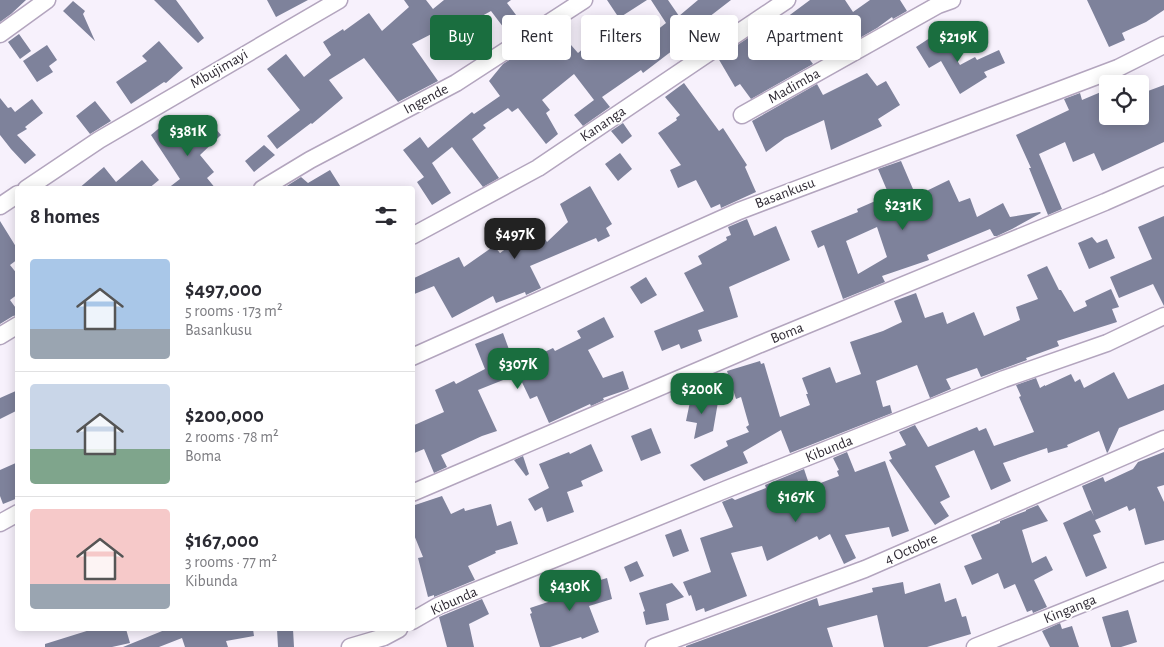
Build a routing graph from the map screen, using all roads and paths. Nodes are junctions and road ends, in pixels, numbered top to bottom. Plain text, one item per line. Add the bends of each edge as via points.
1 (47, 0) edge
2 (338, 0) edge
3 (584, 0) edge
4 (787, 0) edge
5 (952, 0) edge
6 (0, 34) edge
7 (1164, 45) edge
8 (742, 115) dead end
9 (1164, 176) edge
10 (30, 186) edge
11 (267, 186) edge
12 (15, 196) edge
13 (0, 206) edge
14 (415, 234) edge
15 (1164, 316) edge
16 (15, 328) edge
17 (0, 336) edge
18 (415, 356) edge
19 (1164, 439) edge
20 (415, 492) edge
21 (15, 515) edge
22 (0, 523) edge
23 (1164, 571) edge
24 (415, 619) edge
25 (395, 631) edge
26 (350, 647) edge
27 (654, 647) edge
28 (975, 647) edge

1 - 6 street
2 - 10 street, Mbujimayi via 99,140
3 - 11 street, Ingende via 456,83
4 - 14 street, Kananga via 538,168
5 - 8 street, Madimba
7 - 18 street, Basankusu via 1118,68 739,211
9 - 20 street, Boma
12 - 13 street
15 - 24 street, Kibunda via 1107,344 1004,379 438,606
16 - 17 street
19 - 27 street, 4 Octobre via 865,569
21 - 22 street
23 - 28 street, Kinganga
25 - 26 street

